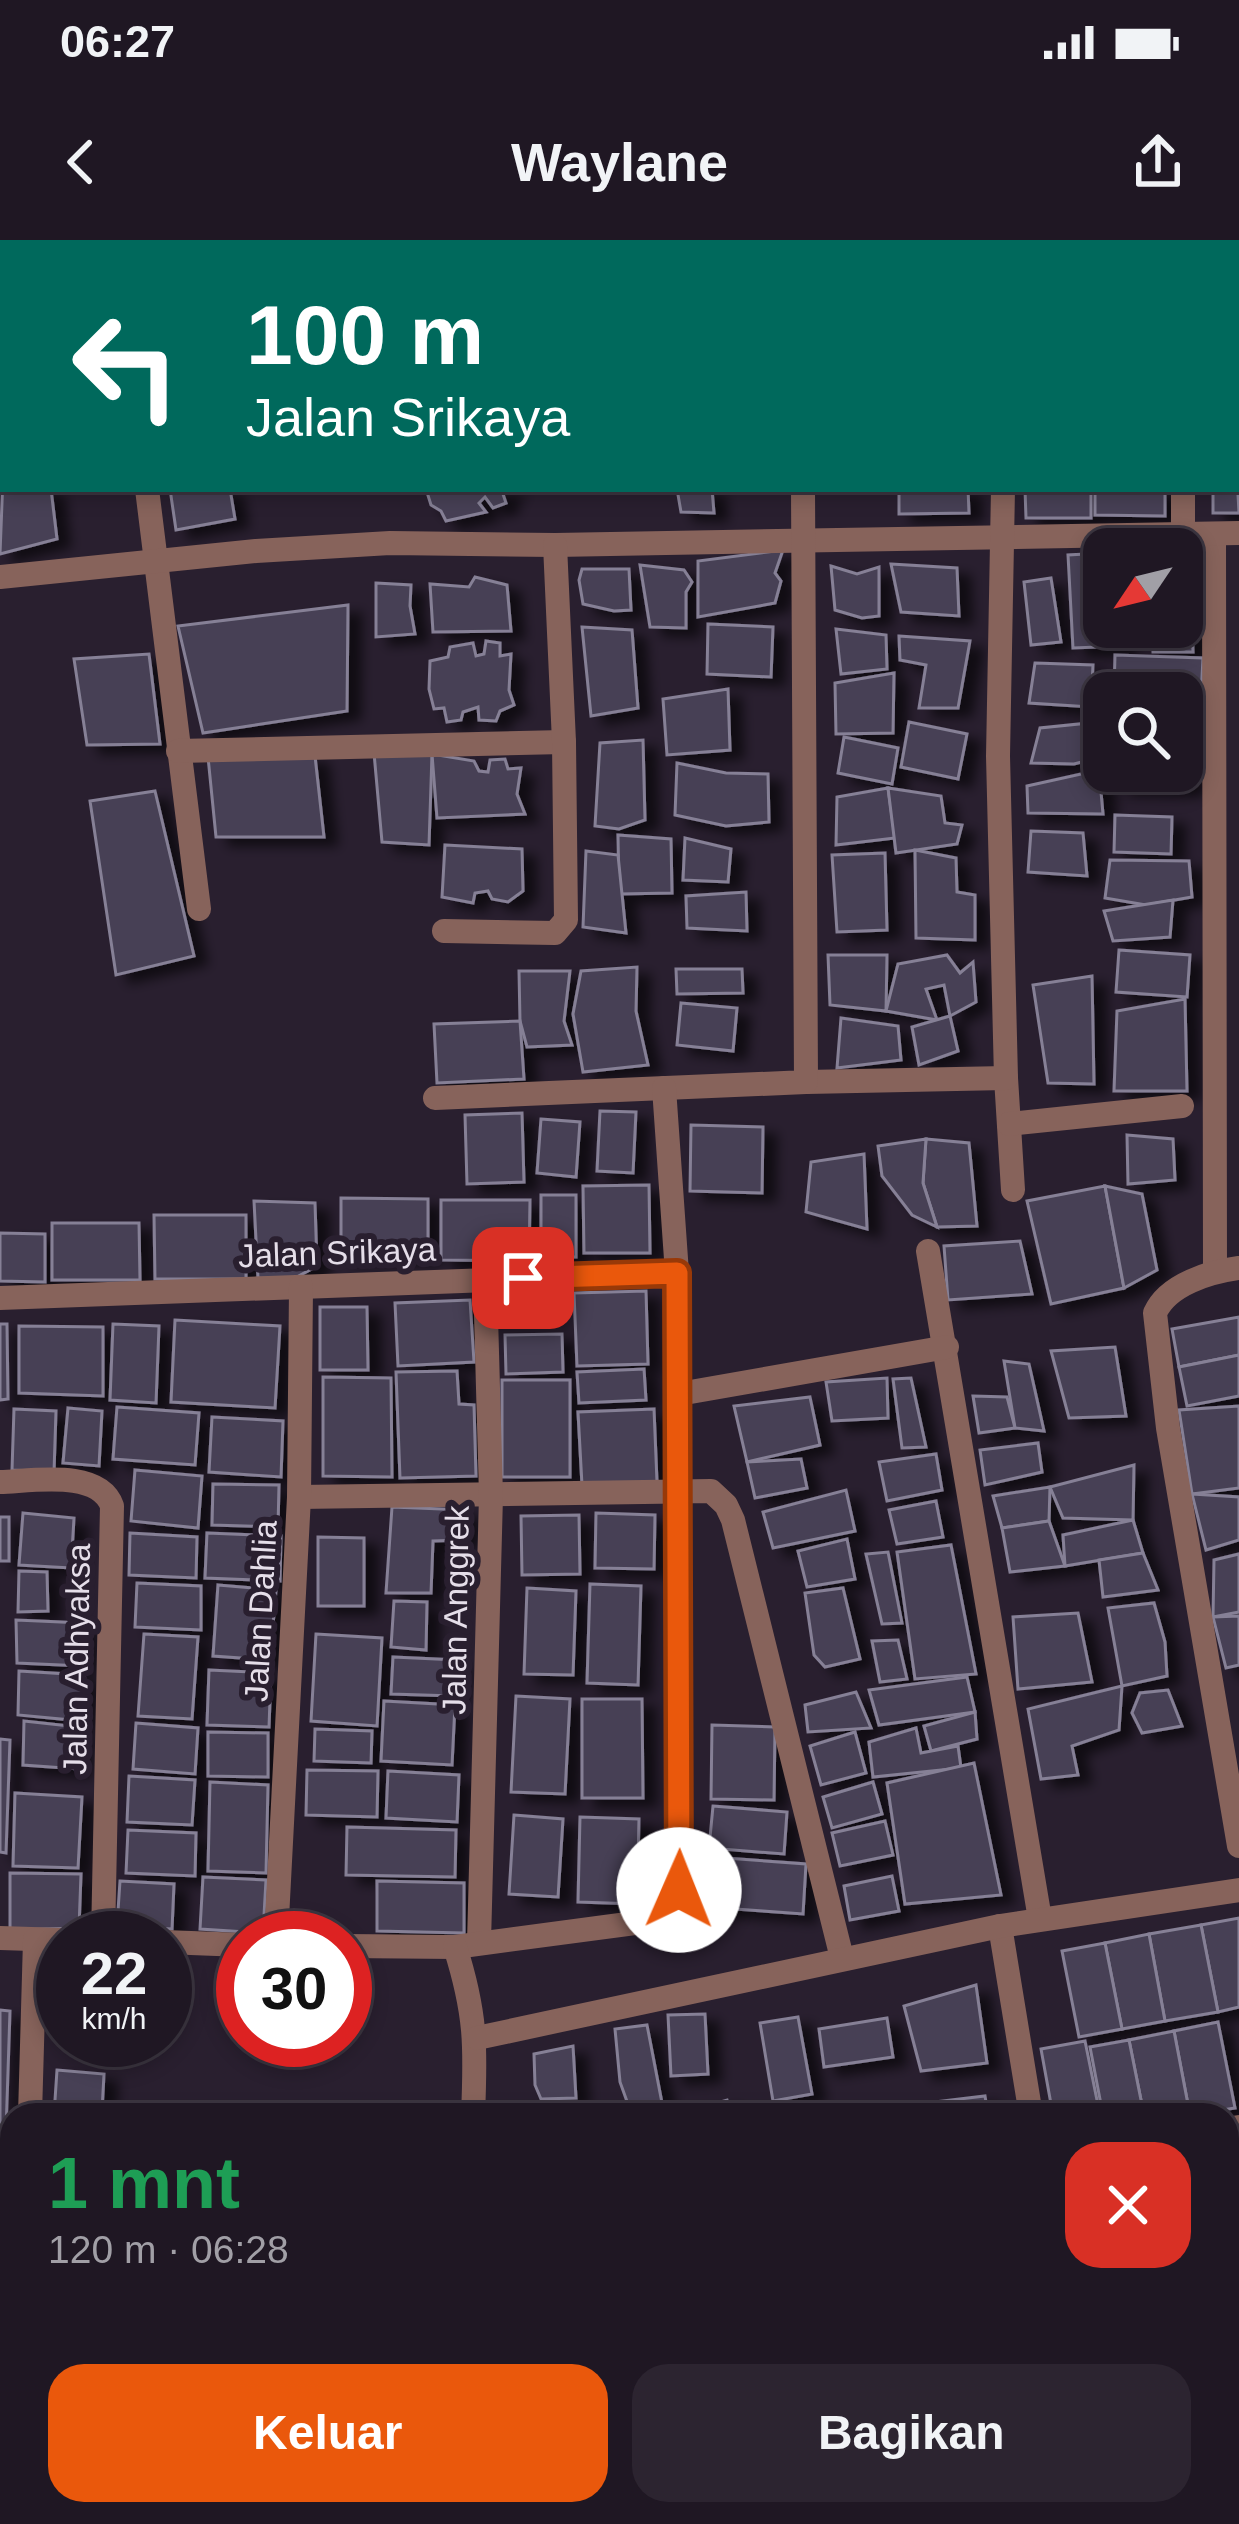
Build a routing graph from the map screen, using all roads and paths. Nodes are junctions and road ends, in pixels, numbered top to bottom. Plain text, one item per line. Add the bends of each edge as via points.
1 (147, 492) edge
2 (803, 492) edge
3 (1003, 492) edge
4 (1183, 492) edge
5 (1184, 528) edge
6 (1005, 534) junction
7 (1083, 534) edge
8 (1227, 534) edge
9 (803, 542) junction
10 (555, 545) junction
11 (155, 562) junction
12 (0, 577) edge
13 (564, 742) junction
14 (178, 751) junction
15 (199, 909) dead end
16 (444, 931) dead end
17 (1006, 1078) junction
18 (806, 1082) junction
19 (664, 1088) junction
20 (435, 1098) dead end
21 (1182, 1106) dead end
22 (1009, 1124) junction
23 (1013, 1190) dead end
24 (928, 1251) dead end
25 (1227, 1269) edge
26 (677, 1273) junction
27 (485, 1280) junction
28 (302, 1287) junction
29 (0, 1298) edge
30 (947, 1347) junction
31 (679, 1394) junction
32 (0, 1482) edge
33 (679, 1493) junction
34 (491, 1496) junction
35 (299, 1497) junction
36 (1239, 1846) edge
37 (1239, 1890) edge
38 (104, 1911) edge
39 (277, 1911) edge
40 (1040, 1919) junction
41 (1000, 1926) junction
42 (0, 1938) edge
43 (34, 1940) joint
44 (467, 1944) junction
45 (372, 1946) edge
46 (842, 1958) junction
47 (477, 2038) junction
48 (30, 2103) edge
49 (473, 2103) edge
50 (1029, 2103) edge

1 - 11 street
2 - 9 street
3 - 6 street
4 - 5 street
6 - 7 street
6 - 9 street
6 - 17 street via 998,756
8 - 25 street
9 - 10 street
9 - 18 street
10 - 11 street via 390,543
10 - 13 street
11 - 12 street
11 - 14 street
13 - 14 street
13 - 16 street via 564,927
14 - 15 street
17 - 18 street
17 - 22 street
18 - 19 street
19 - 20 street
19 - 26 street
21 - 22 street
22 - 23 street
24 - 30 street
25 - 36 street via 1169,1295 1155,1313
26 - 27 street, Jalan Srikaya
26 - 31 street
27 - 28 street, Jalan Srikaya
27 - 34 street, Jalan Anggrek
28 - 29 street, Jalan Srikaya
28 - 35 street, Jalan Dahlia
30 - 31 street
30 - 40 street
31 - 33 street
32 - 38 street, Jalan Adhyaksa via 90,1483 112,1506
33 - 34 street
33 - 44 street via 679,1890 650,1921
33 - 46 street via 711,1491 733,1520
34 - 35 street
34 - 44 street, Jalan Anggrek
35 - 39 street, Jalan Dahlia
37 - 40 street
40 - 41 street
41 - 46 street
41 - 50 street
42 - 43 street
43 - 48 street
44 - 45 street
44 - 47 street, Jalan Anggrek
46 - 47 street
47 - 49 street, Jalan Anggrek

